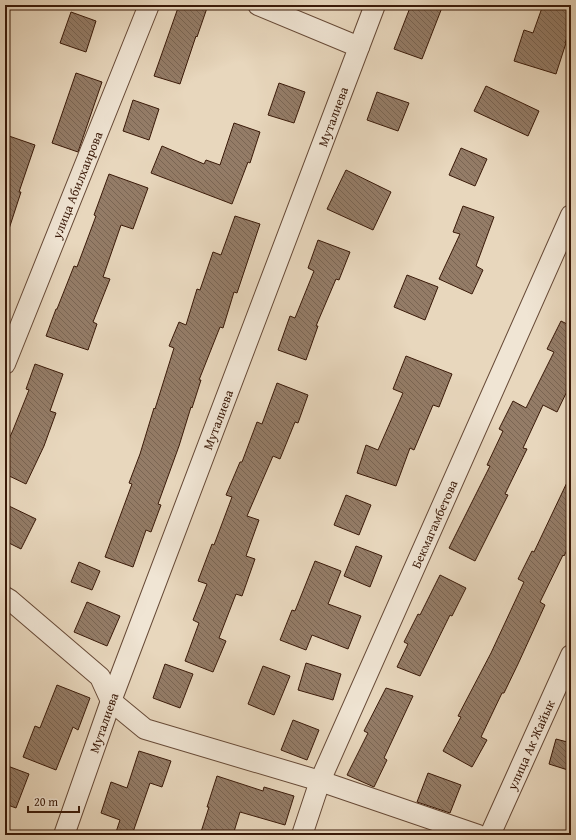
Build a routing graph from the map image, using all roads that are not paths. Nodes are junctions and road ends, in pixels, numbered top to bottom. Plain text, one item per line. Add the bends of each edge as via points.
1 (149, 5) edge
2 (258, 5) edge
3 (375, 5) edge
4 (359, 47) junction
5 (571, 215) edge
6 (5, 364) edge
7 (5, 598) edge
8 (571, 655) edge
9 (112, 701) junction
10 (320, 781) junction
11 (64, 835) edge
12 (302, 835) edge
13 (478, 835) edge
14 (490, 835) edge

1 - 6 street, улица Абилхаирова
2 - 4 street
3 - 4 street, Муталиева
4 - 9 street, Муталиева
5 - 10 street, Бекмагамбетова
7 - 9 street via 100,677
8 - 14 street, улица Ак Жайык
9 - 10 street via 145,729
9 - 11 street, Муталиева
10 - 12 street, Бекмагамбетова
10 - 13 street

